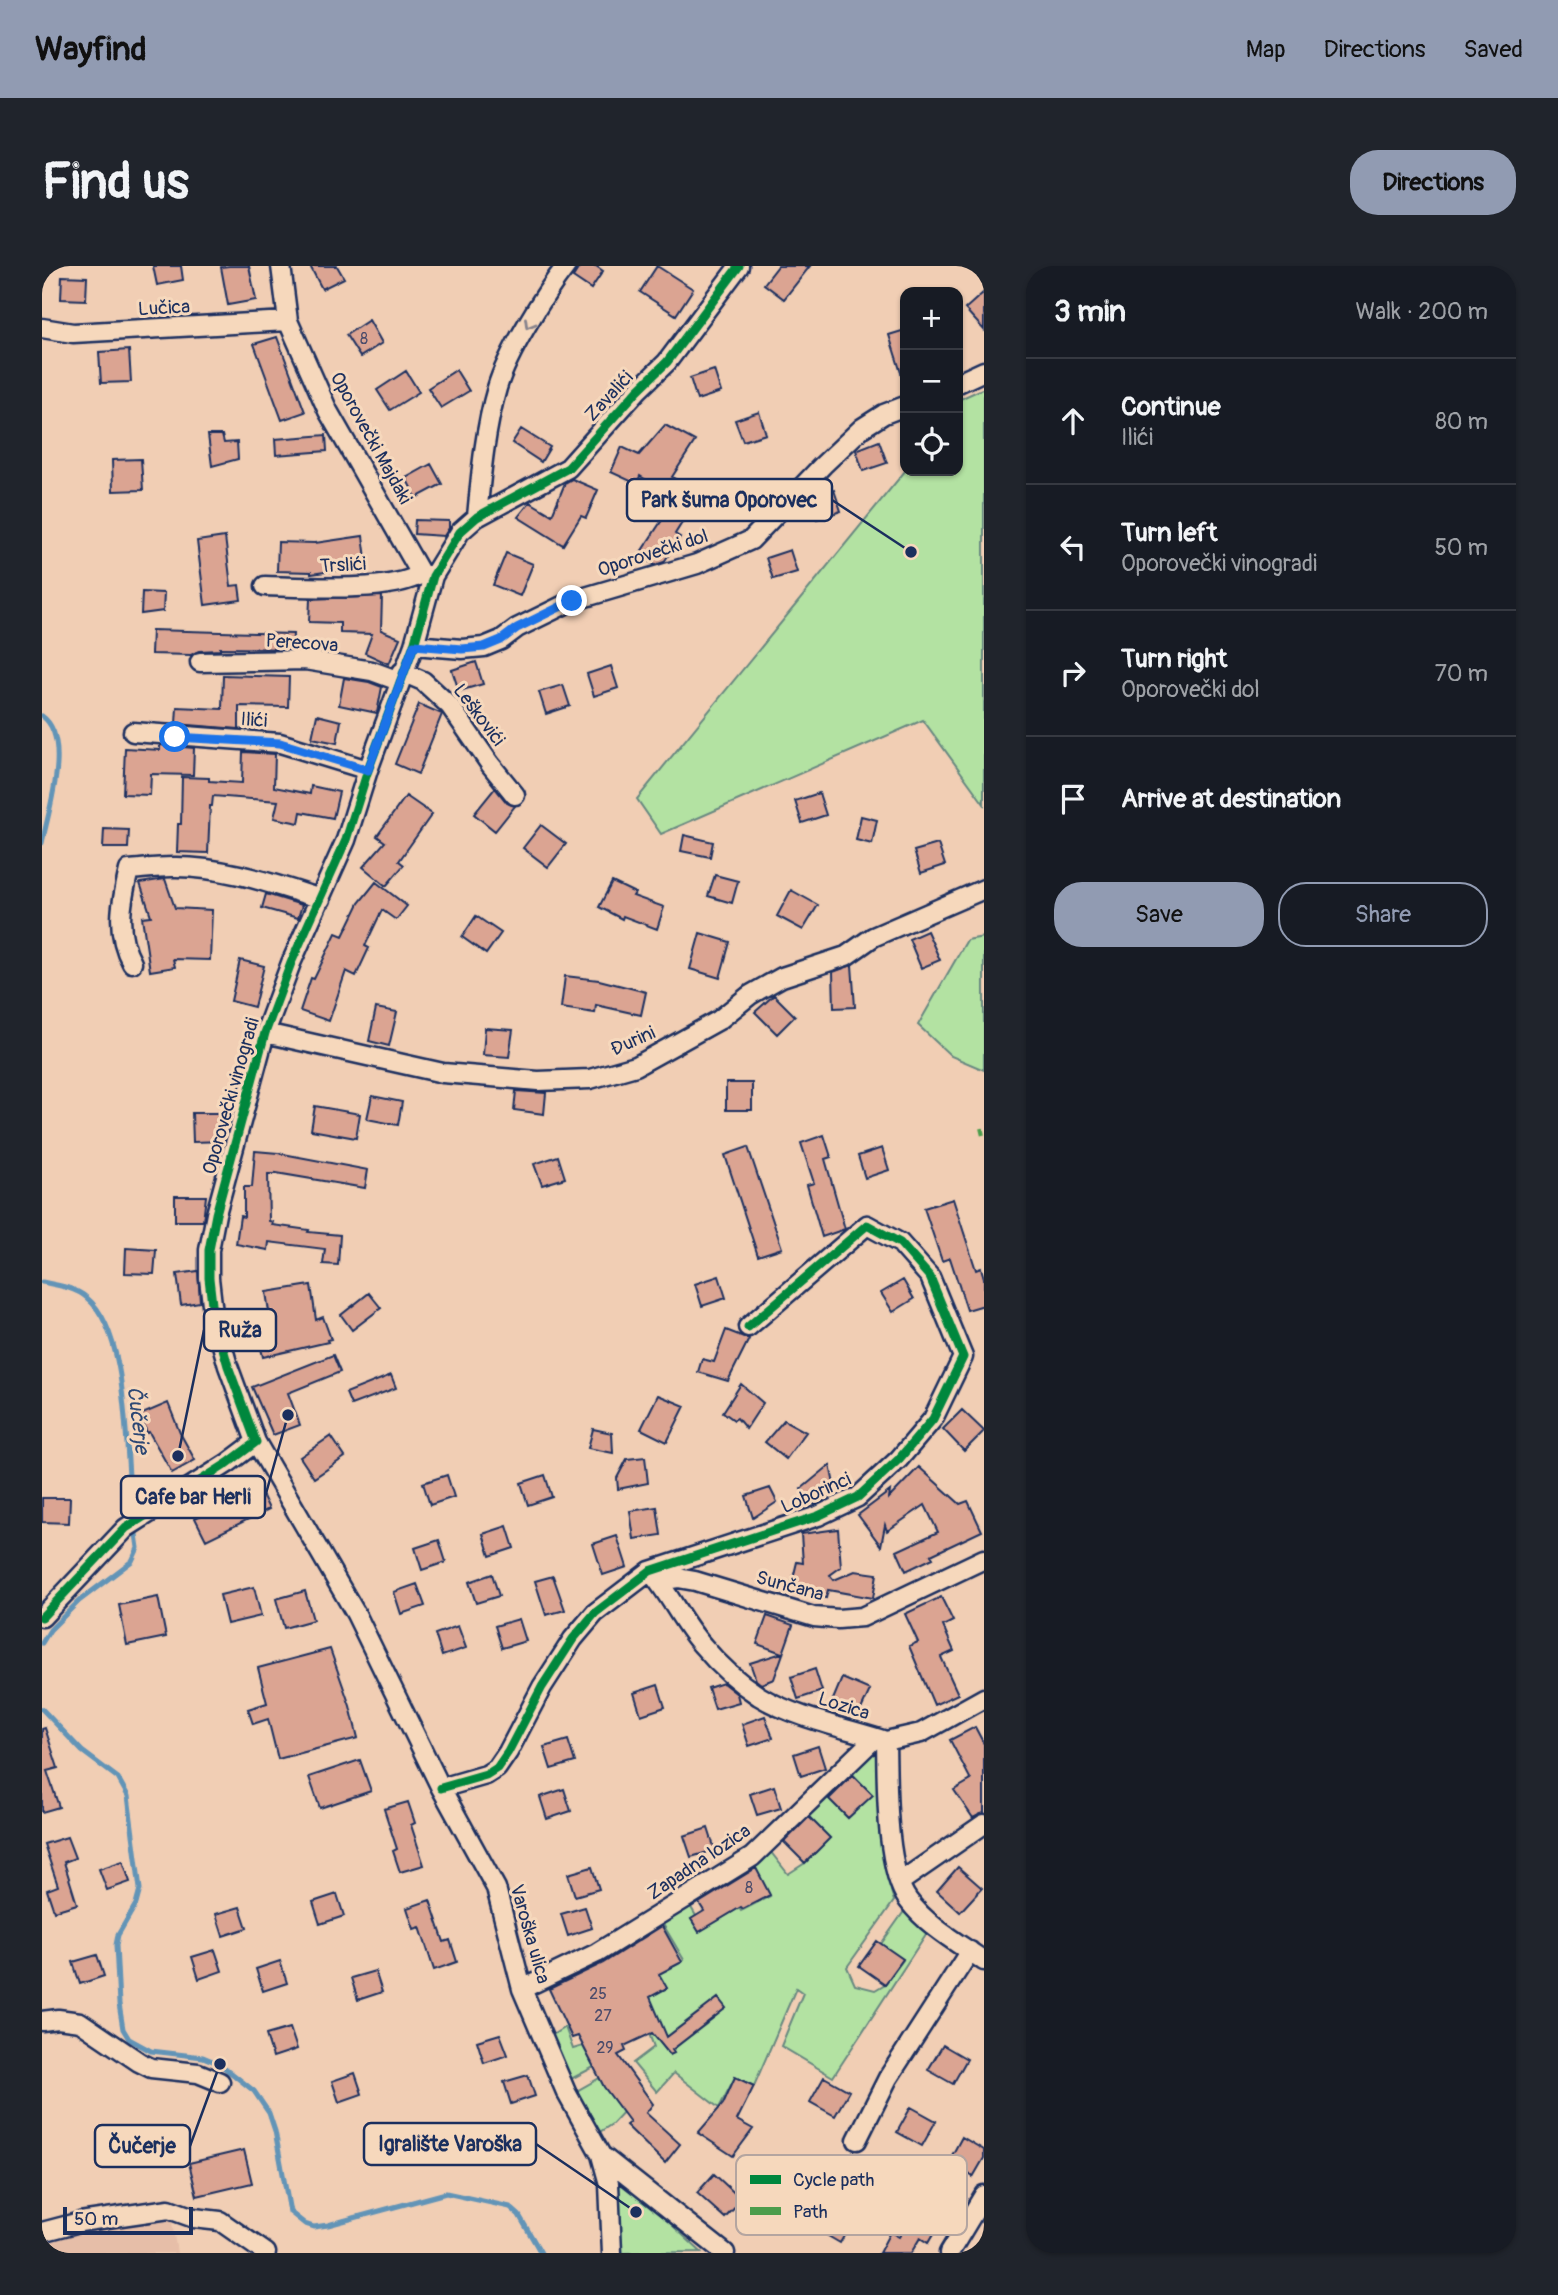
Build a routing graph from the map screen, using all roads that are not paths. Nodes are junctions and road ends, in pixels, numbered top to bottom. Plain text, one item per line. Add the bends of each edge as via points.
1 (281, 266) edge
2 (566, 266) edge
3 (739, 266) edge
4 (288, 321) junction
5 (42, 328) edge
6 (984, 371) edge
7 (963, 381) edge
8 (900, 408) edge
9 (477, 517) junction
10 (427, 575) junction
11 (265, 586) dead end
12 (414, 645) junction
13 (200, 662) dead end
14 (401, 676) junction
15 (133, 732) dead end
16 (368, 770) junction
17 (515, 794) dead end
18 (984, 889) edge
19 (321, 900) junction
20 (132, 963) dead end
21 (265, 1033) junction
22 (748, 1327) dead end
23 (256, 1442) junction
24 (984, 1559) edge
25 (654, 1576) junction
26 (42, 1617) edge
27 (984, 1698) edge
28 (881, 1740) junction
29 (441, 1788) junction
30 (984, 1824) edge
31 (900, 1882) junction
32 (977, 1956) edge
33 (522, 1989) junction
34 (42, 2021) edge
35 (220, 2082) dead end
36 (857, 2140) dead end
37 (601, 2155) junction
38 (984, 2196) edge
39 (967, 2224) edge
40 (42, 2232) edge
41 (960, 2235) edge
42 (266, 2253) edge
43 (611, 2253) edge
44 (725, 2253) edge
45 (949, 2253) edge

1 - 4 street, Oporovečki Majdaki
2 -> 9 street via 497,387
3 - 9 street, Zavalići via 667,362 568,468
4 - 5 street, Lučica via 73,333
4 - 10 street, Oporovečki Majdaki via 328,411
6 - 7 street
8 - 12 street, Oporovečki dol via 862,428 751,540 697,564 572,601 484,647
9 - 10 street, Oporovečki vinogradi
10 - 11 street, Trslići via 342,588
10 - 12 street, Oporovečki vinogradi
12 - 14 street, Oporovečki vinogradi
13 - 14 street, Perecova via 304,660
14 - 16 street, Oporovečki vinogradi
14 - 17 street, Leškovići via 423,681 450,706
15 - 16 street, Ilići via 280,743
16 - 19 street, Oporovečki vinogradi
18 - 21 street, Đurini via 873,937 846,956 782,977 719,1020 636,1066 590,1079 538,1081 443,1073
19 - 20 street via 220,872 173,867 129,870 120,926
19 - 21 street, Oporovečki vinogradi
21 - 23 street, Oporovečki vinogradi via 209,1250 213,1313
22 - 25 street, Loborinci via 867,1226 900,1243 930,1277 963,1357 933,1419 858,1497
23 - 26 street via 126,1528
23 - 29 street, Varoška ulica via 356,1614
24 - 25 street, Sunčana via 862,1617 838,1619 814,1617 695,1581
25 - 28 street, Lozica via 702,1646 760,1696
25 - 29 street, Loborinci via 595,1613 573,1639 497,1768
27 - 28 street via 921,1733
28 - 31 street, Lozica via 892,1853
28 - 33 street, Zapadna lozica via 752,1857 597,1953
29 - 33 street, Varoška ulica via 496,1888
30 - 31 street
31 - 32 street, Lozica via 907,1898 928,1921
32 - 36 street, Lozica via 888,2078
33 - 37 street, Varoška ulica via 566,2092
34 - 35 street via 80,2022 151,2068 198,2073
37 - 43 street via 609,2184
37 - 44 street, Varoška ulica
38 - 39 street
40 - 42 street via 169,2209 220,2221
41 - 45 street

